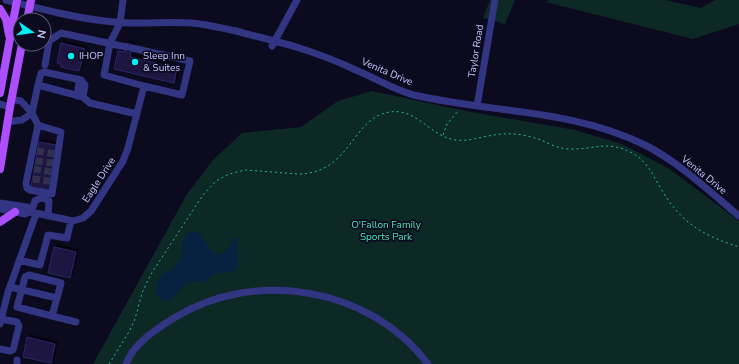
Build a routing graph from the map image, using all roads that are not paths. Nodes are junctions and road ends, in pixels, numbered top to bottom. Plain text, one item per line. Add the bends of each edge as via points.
1 (6, 0) edge
2 (123, 0) edge
3 (297, 0) edge
4 (492, 0) edge
5 (17, 1) edge
6 (30, 3) edge
7 (0, 9) edge
8 (120, 23) junction
9 (10, 39) junction
10 (110, 43) junction
11 (272, 46) dead end
12 (20, 52) edge
13 (45, 65) dead end
14 (38, 85) junction
15 (144, 86) junction
16 (0, 93) edge
17 (80, 97) junction
18 (10, 103) junction
19 (0, 104) edge
20 (477, 106) junction
21 (32, 113) junction
22 (138, 114) junction
23 (7, 122) junction
24 (38, 125) junction
25 (0, 169) edge
26 (44, 195) junction
27 (0, 203) edge
28 (0, 209) edge
29 (15, 212) junction
30 (34, 213) junction
31 (48, 216) junction
32 (739, 216) edge
33 (72, 221) junction
34 (0, 222) edge
35 (19, 260) junction
36 (10, 287) junction
37 (21, 290) junction
38 (57, 298) junction
39 (52, 316) junction
40 (1, 321) edge
41 (76, 322) dead end
42 (0, 350) edge
43 (128, 361) edge
44 (121, 364) edge
45 (428, 364) edge

1 - 5 street, Venita Drive
2 - 8 street
3 - 11 street
4 - 20 street, Taylor Road
5 - 6 street, Venita Drive
5 - 9 main road
6 - 8 street, Venita Drive via 83,18
7 - 9 main road via 6,19
8 - 10 street
8 - 20 street, Venita Drive, bridge via 189,22 236,31 293,46 414,94
9 - 16 main road
10 - 13 street via 61,33 49,41
10 - 15 street via 104,75
10 - 15 street via 190,61 182,95
12 - 18 main road
14 - 17 street
14 - 17 street via 41,73 44,72 81,80 85,85
14 - 21 street
15 - 22 street, Eagle Drive
17 - 22 street via 90,103
18 - 19 street
18 - 21 street via 21,101
18 - 23 main road
20 - 32 street, Venita Drive via 552,116 619,133 646,145 673,162
21 - 23 street via 22,120
21 - 24 street
22 - 33 street, Eagle Drive via 123,161 91,211 83,218
23 - 25 main road
24 - 26 street via 27,188
24 - 26 street via 61,132 53,172 52,194
26 - 30 street via 35,201
26 - 31 street via 49,201
27 - 30 street via 27,207
28 - 29 street
29 - 30 street
29 - 34 main road
30 - 31 street
30 - 35 street
31 - 33 street
33 - 35 street via 67,238 48,235 40,265
35 - 36 street
36 - 37 street
36 - 40 street
37 - 38 street
37 - 38 street via 25,276 29,275 61,283
37 - 39 street via 17,307
38 - 39 street
39 - 41 street
40 - 42 street via 16,322 19,326 13,350
43 - 44 street
43 - 45 street via 142,342 178,315 208,302 240,293 286,290 328,298 370,315 412,346

